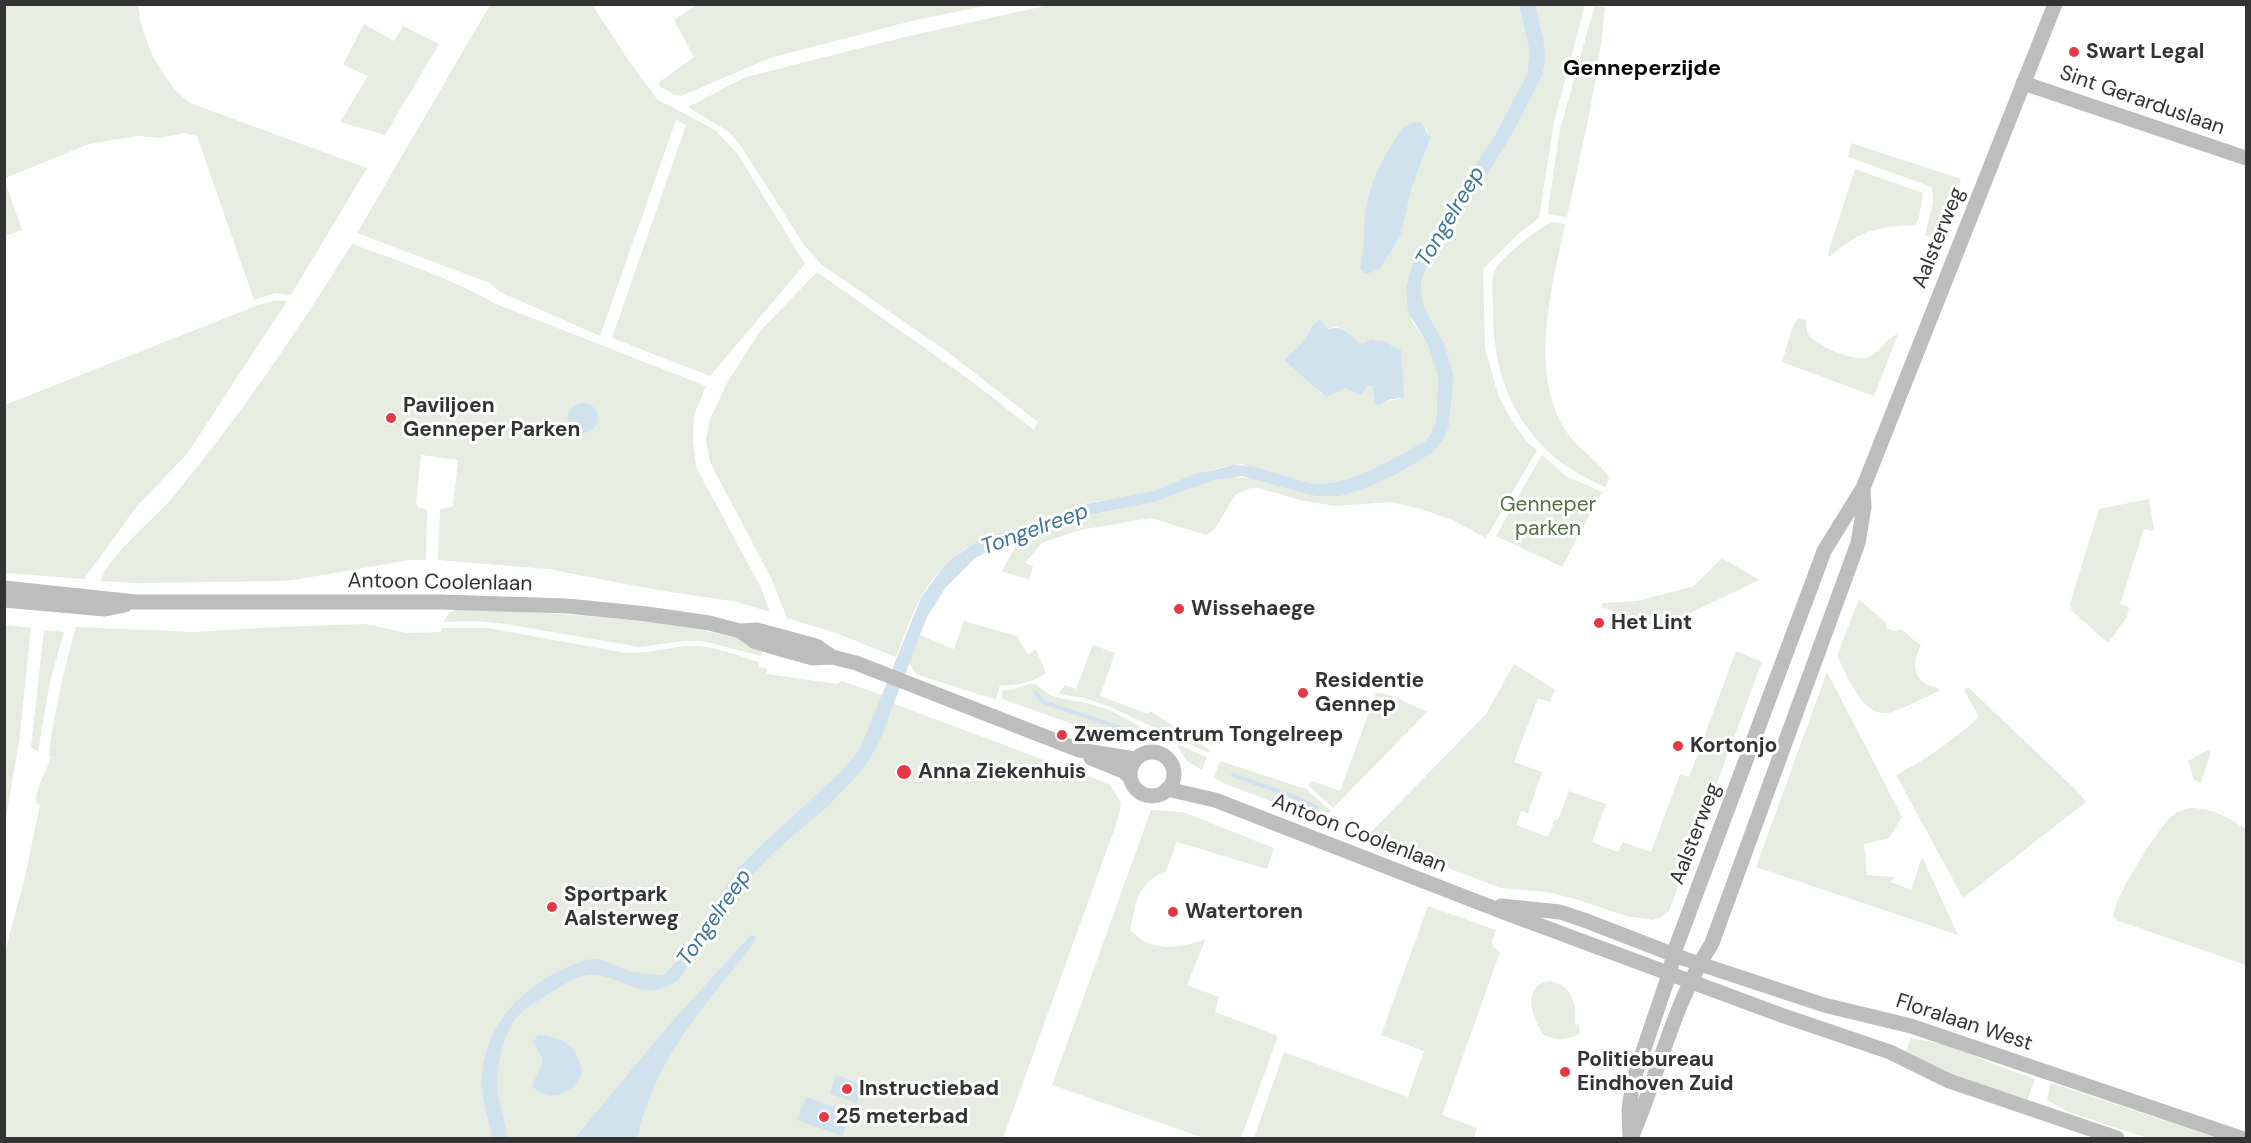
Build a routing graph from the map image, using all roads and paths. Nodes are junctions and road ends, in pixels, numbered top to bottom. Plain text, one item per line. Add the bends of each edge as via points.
1 (2055, 4) edge
2 (2023, 83) junction
3 (2247, 158) edge
4 (1863, 488) junction
5 (4, 588) edge
6 (4, 600) edge
7 (136, 602) junction
8 (1079, 750) junction
9 (1135, 759) junction
10 (1130, 777) junction
11 (1170, 782) junction
12 (1489, 906) junction
13 (1673, 955) junction
14 (1699, 963) junction
15 (1670, 972) junction
16 (1690, 980) junction
17 (1630, 1138) edge
18 (2117, 1138) edge
19 (2241, 1138) edge

1 - 2 main road, Aalsterweg
2 - 3 main road, Sint Gerarduslaan
2 - 4 main road, Aalsterweg
4 - 13 main road, Aalsterweg via 1824,551
4 - 14 main road, Aalsterweg via 1858,543 1712,943
5 - 7 main road, Antoon Coolenlaan
6 - 7 main road, Antoon Coolenlaan via 105,609
7 - 8 main road, Antoon Coolenlaan via 567,606 647,614 740,631 757,630 816,646 832,657
8 - 9 main road, Antoon Coolenlaan
8 - 10 main road, Antoon Coolenlaan
9 - 10 main road
9 - 11 main road via 1147,752 1160,754 1170,762
10 - 11 main road via 1135,788 1144,794 1158,795
11 - 12 main road, Antoon Coolenlaan
12 - 13 main road, Antoon Coolenlaan via 1560,912
12 - 15 main road, Antoon Coolenlaan
13 - 14 main road, Floralaan West
13 - 15 main road, Aalsterweg
14 - 16 main road, Aalsterweg
14 - 19 main road, Floralaan West via 1824,1005 1911,1026
15 - 16 main road
15 - 17 main road, Aalsterweg via 1634,1081 1629,1109
16 - 17 main road, Aalsterweg via 1673,1019 1646,1106
16 - 18 main road via 1890,1052 1949,1081

